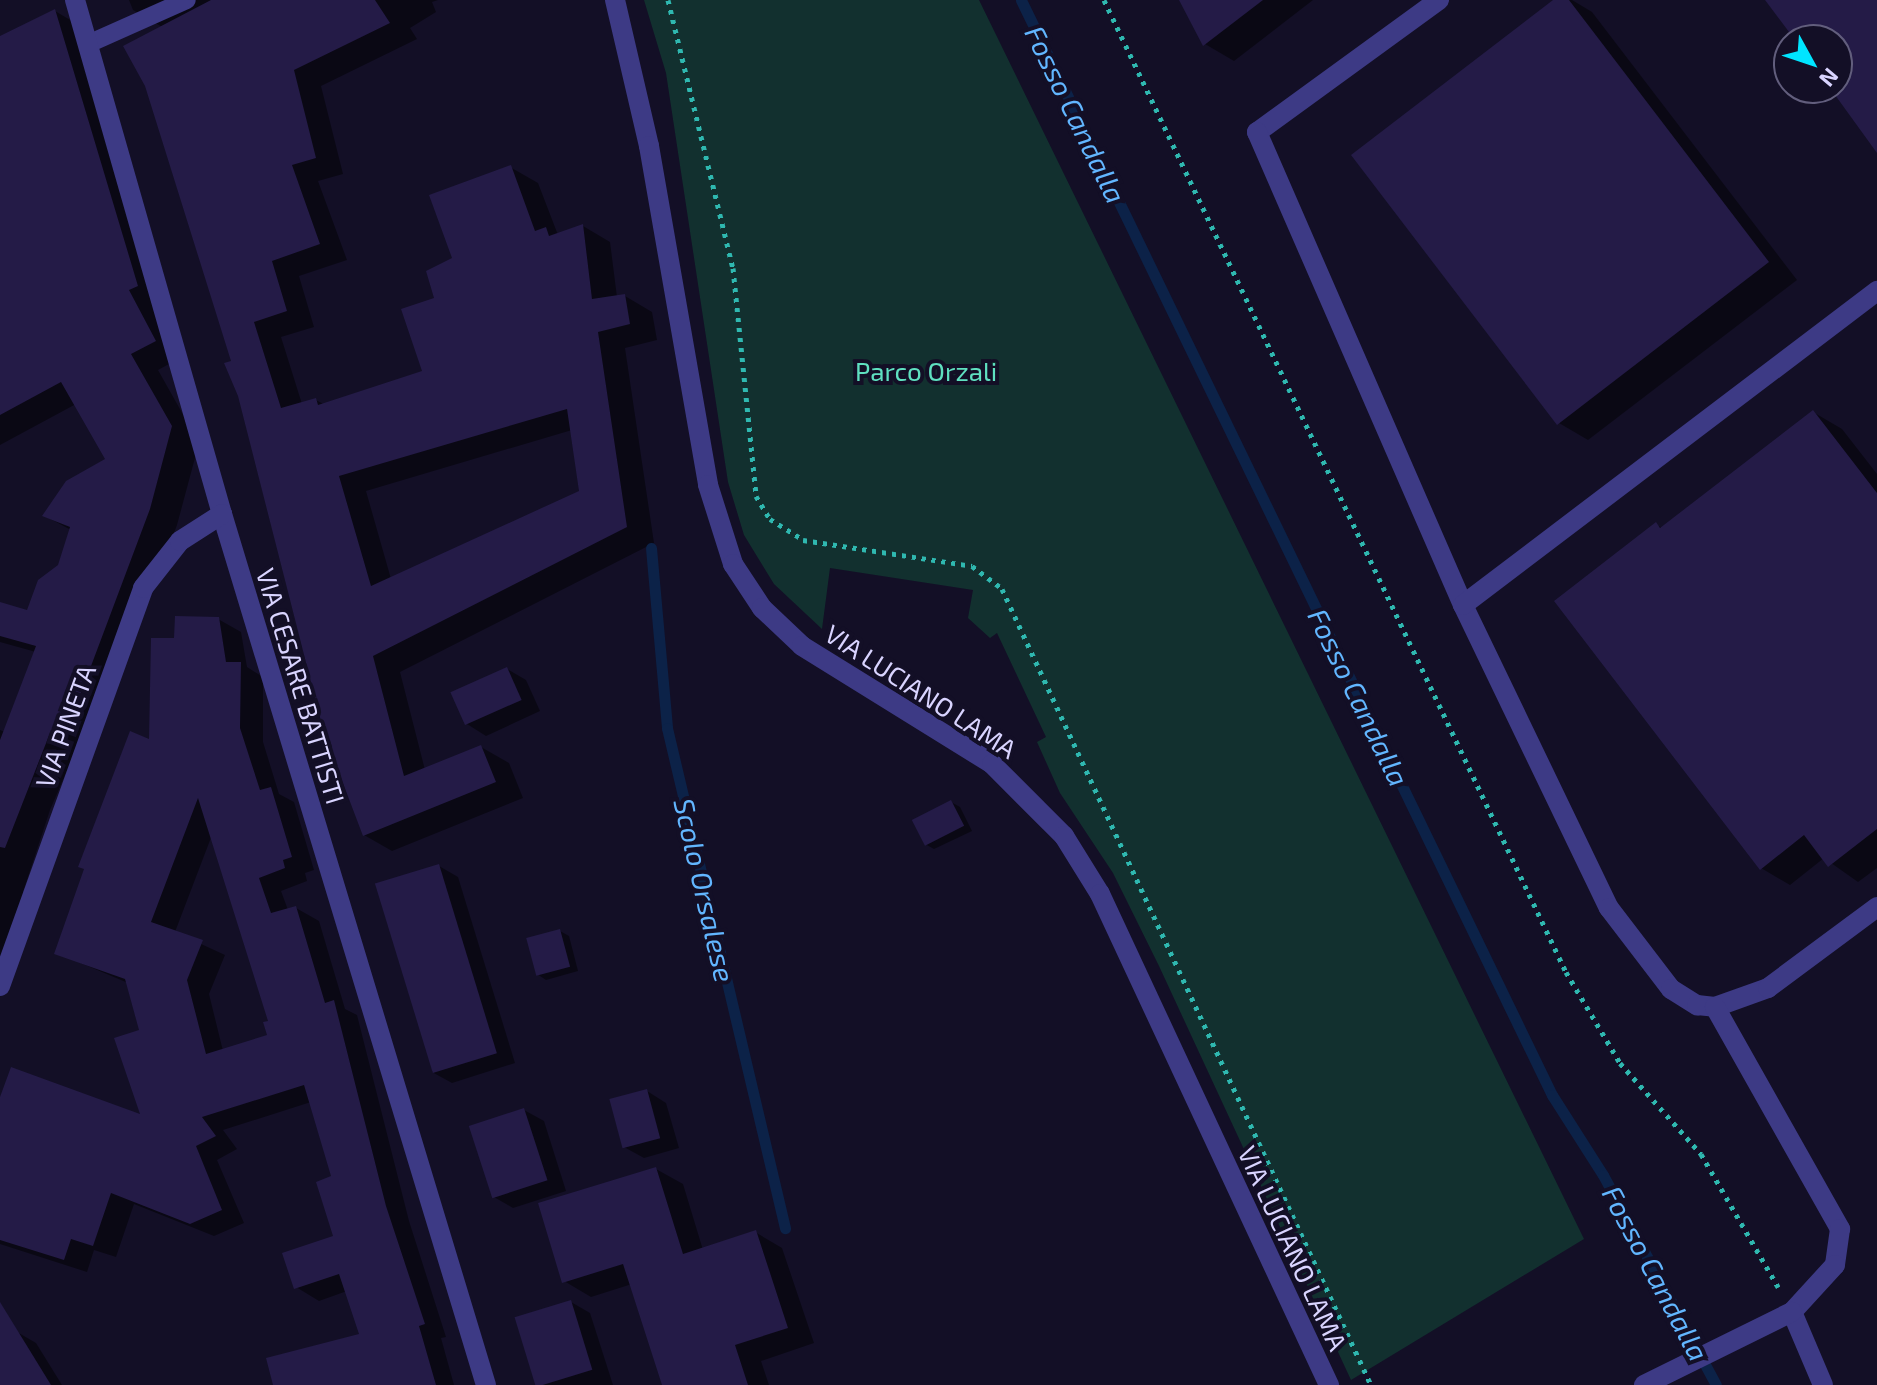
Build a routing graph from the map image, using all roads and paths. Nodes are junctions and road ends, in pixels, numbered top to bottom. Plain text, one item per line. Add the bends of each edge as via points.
1 (75, 0) edge
2 (187, 0) edge
3 (615, 0) edge
4 (668, 0) edge
5 (1104, 0) edge
6 (1439, 0) edge
7 (88, 44) junction
8 (1877, 291) edge
9 (222, 514) junction
10 (1463, 605) junction
11 (1877, 907) edge
12 (0, 986) edge
13 (1715, 1007) junction
14 (1792, 1312) junction
15 (486, 1385) edge
16 (1329, 1385) edge
17 (1371, 1385) edge
18 (1644, 1385) edge
19 (1823, 1385) edge

1 - 7 street, VIA CESARE BATTISTI
2 - 7 lane
3 - 16 street, VIA LUCIANO LAMA via 649,146 708,485 733,564 762,608 802,646 992,764 1064,836 1100,894
4 - 17 path via 733,268 756,496 770,519 803,540 972,566 1002,589
5 - 14 path via 1566,972 1620,1063 1701,1154
6 - 10 street via 1257,132
7 - 9 street, VIA CESARE BATTISTI
8 - 10 street
9 - 12 street, VIA PINETA via 180,541 143,588
9 - 15 street, VIA CESARE BATTISTI
10 - 13 street via 1626,936 1671,989 1697,1005
11 - 13 street via 1768,988
13 - 14 street via 1840,1229 1835,1265
14 - 18 street
14 - 19 street

